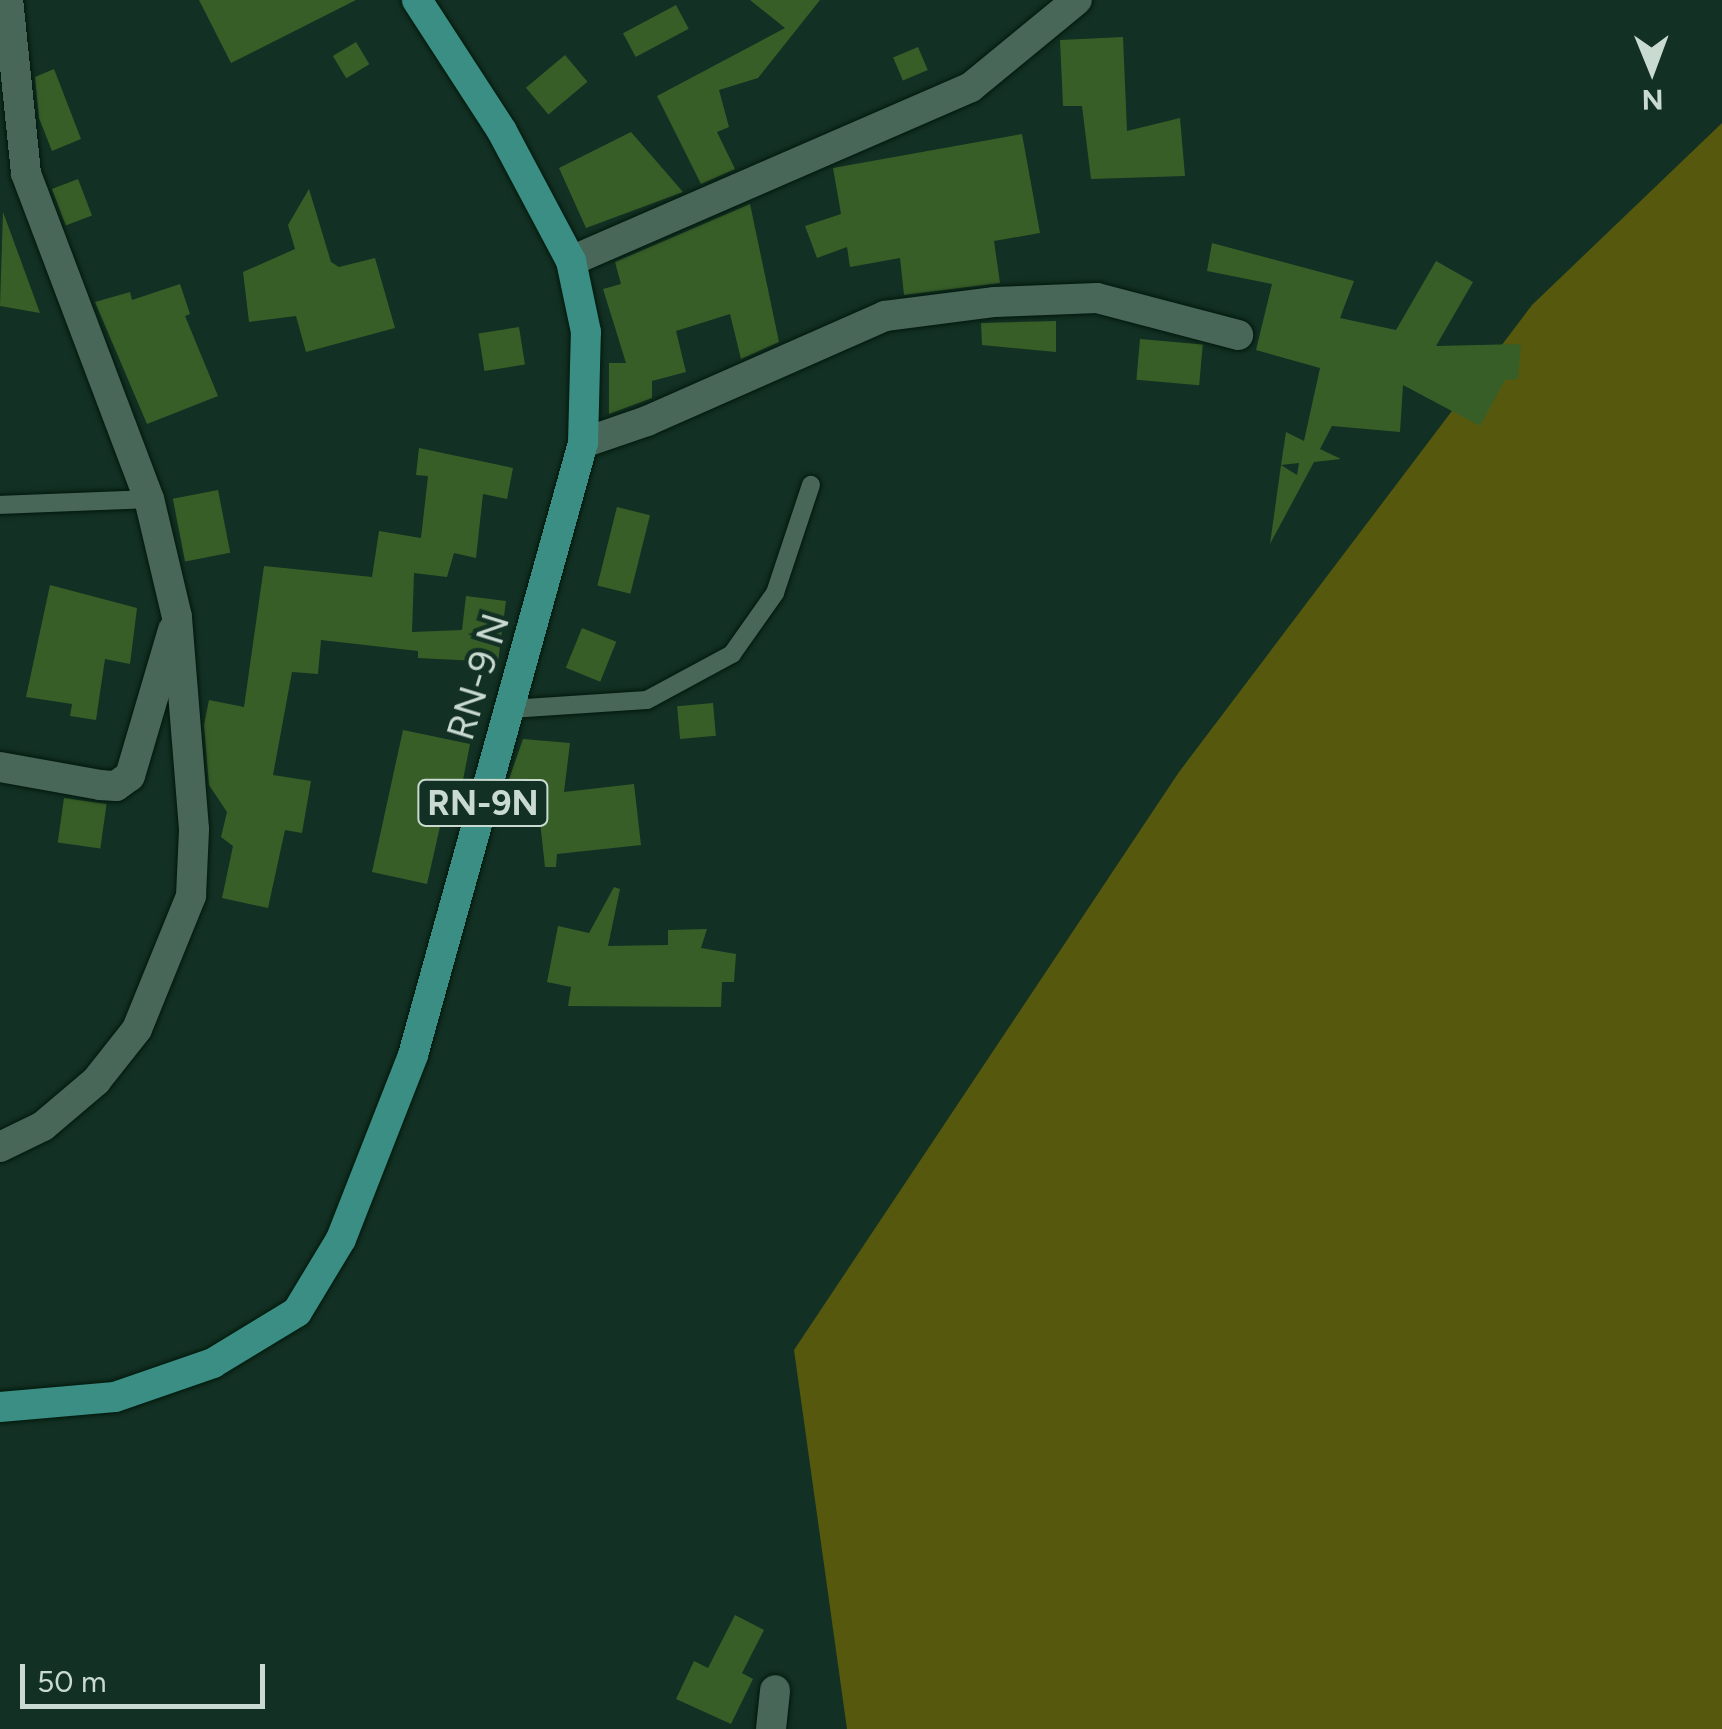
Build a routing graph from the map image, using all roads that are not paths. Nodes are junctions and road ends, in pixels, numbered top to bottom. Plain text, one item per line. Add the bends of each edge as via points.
1 (8, 0) edge
2 (417, 0) edge
3 (1077, 0) edge
4 (571, 261) junction
5 (1238, 335) dead end
6 (584, 443) junction
7 (811, 485) dead end
8 (150, 499) junction
9 (0, 505) edge
10 (177, 617) junction
11 (510, 709) junction
12 (0, 767) edge
13 (0, 1147) edge
14 (0, 1407) edge
15 (775, 1690) dead end
16 (772, 1729) edge

1 - 8 street via 26,173
2 - 4 main road, RN-9 N / RN-9N via 502,131
3 - 4 street via 971,88
4 - 6 main road, RN-9 N / RN-9N via 586,332
5 - 6 street via 1097,298 885,316 647,422
6 - 11 main road, RN-9 N / RN-9N
7 - 11 lane via 776,593 732,654 648,700
8 - 9 lane
8 - 10 street
10 - 12 street via 130,776 116,786 100,785
10 - 13 street via 190,729 191,896 137,1029 96,1081 42,1126
11 - 14 main road, RN-9 N / RN-9N via 413,1056 341,1239 297,1312 213,1363 115,1397
15 - 16 street

